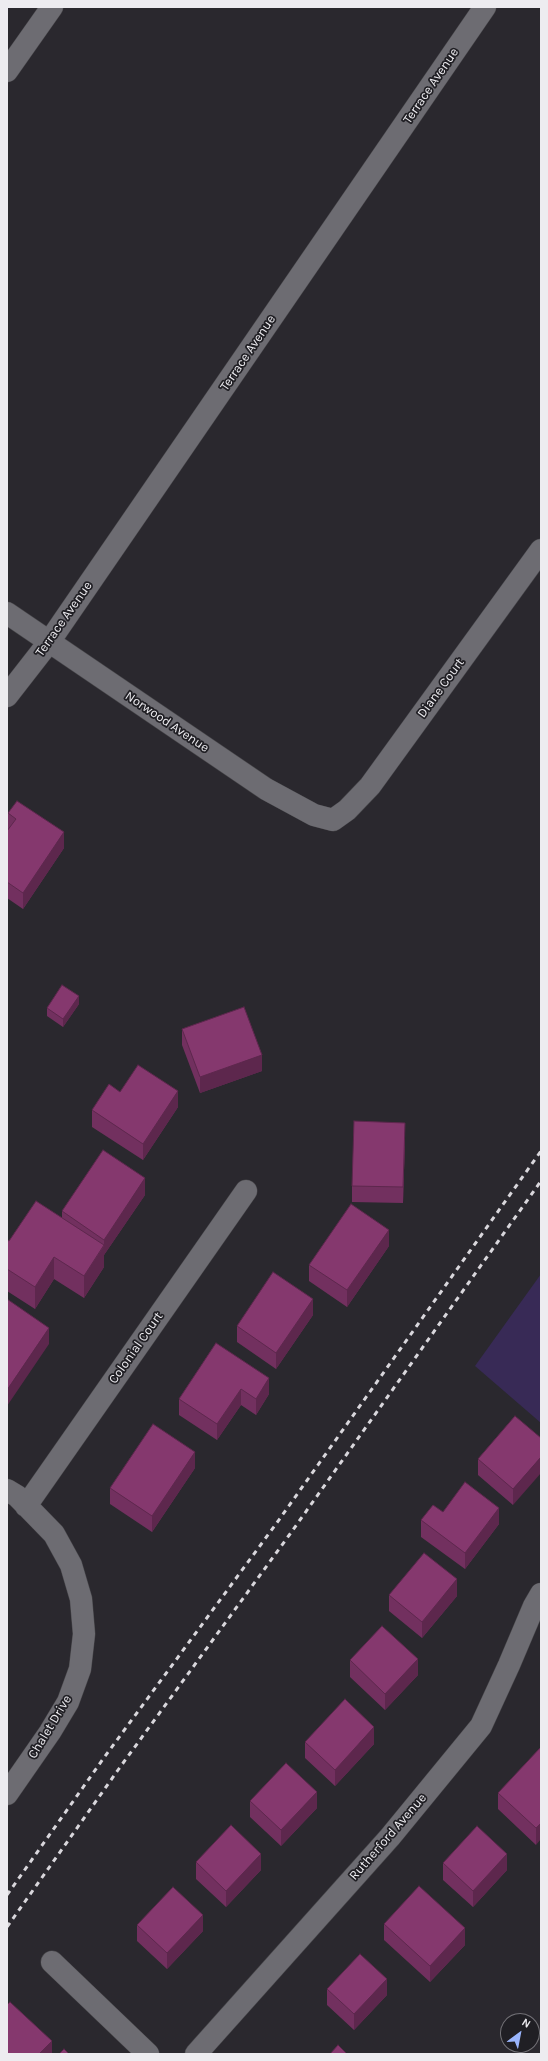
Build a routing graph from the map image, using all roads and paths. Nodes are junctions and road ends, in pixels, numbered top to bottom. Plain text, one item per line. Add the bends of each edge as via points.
1 (52, 7) edge
2 (485, 7) edge
3 (7, 71) edge
4 (541, 550) edge
5 (7, 613) edge
6 (49, 642) junction
7 (7, 696) edge
8 (333, 820) joint
9 (246, 1191) dead end
10 (7, 1490) edge
11 (26, 1506) junction
12 (541, 1594) edge
13 (7, 1794) edge
14 (52, 1962) dead end
15 (148, 2054) edge
16 (196, 2054) edge

1 - 3 street
2 - 6 street, Terrace Avenue
4 - 8 street, Diane Court via 370,786 347,810
5 - 6 street, Norwood Avenue
6 - 7 street, Terrace Avenue
6 - 8 street, Norwood Avenue via 266,789 314,815
9 - 11 street, Colonial Court
10 - 11 street, Chalet Drive
11 - 13 street, Chalet Drive via 54,1534 71,1565 81,1599 84,1634 80,1669 68,1702
12 - 16 street, Rutherford Avenue via 481,1726 390,1837
14 - 15 street

